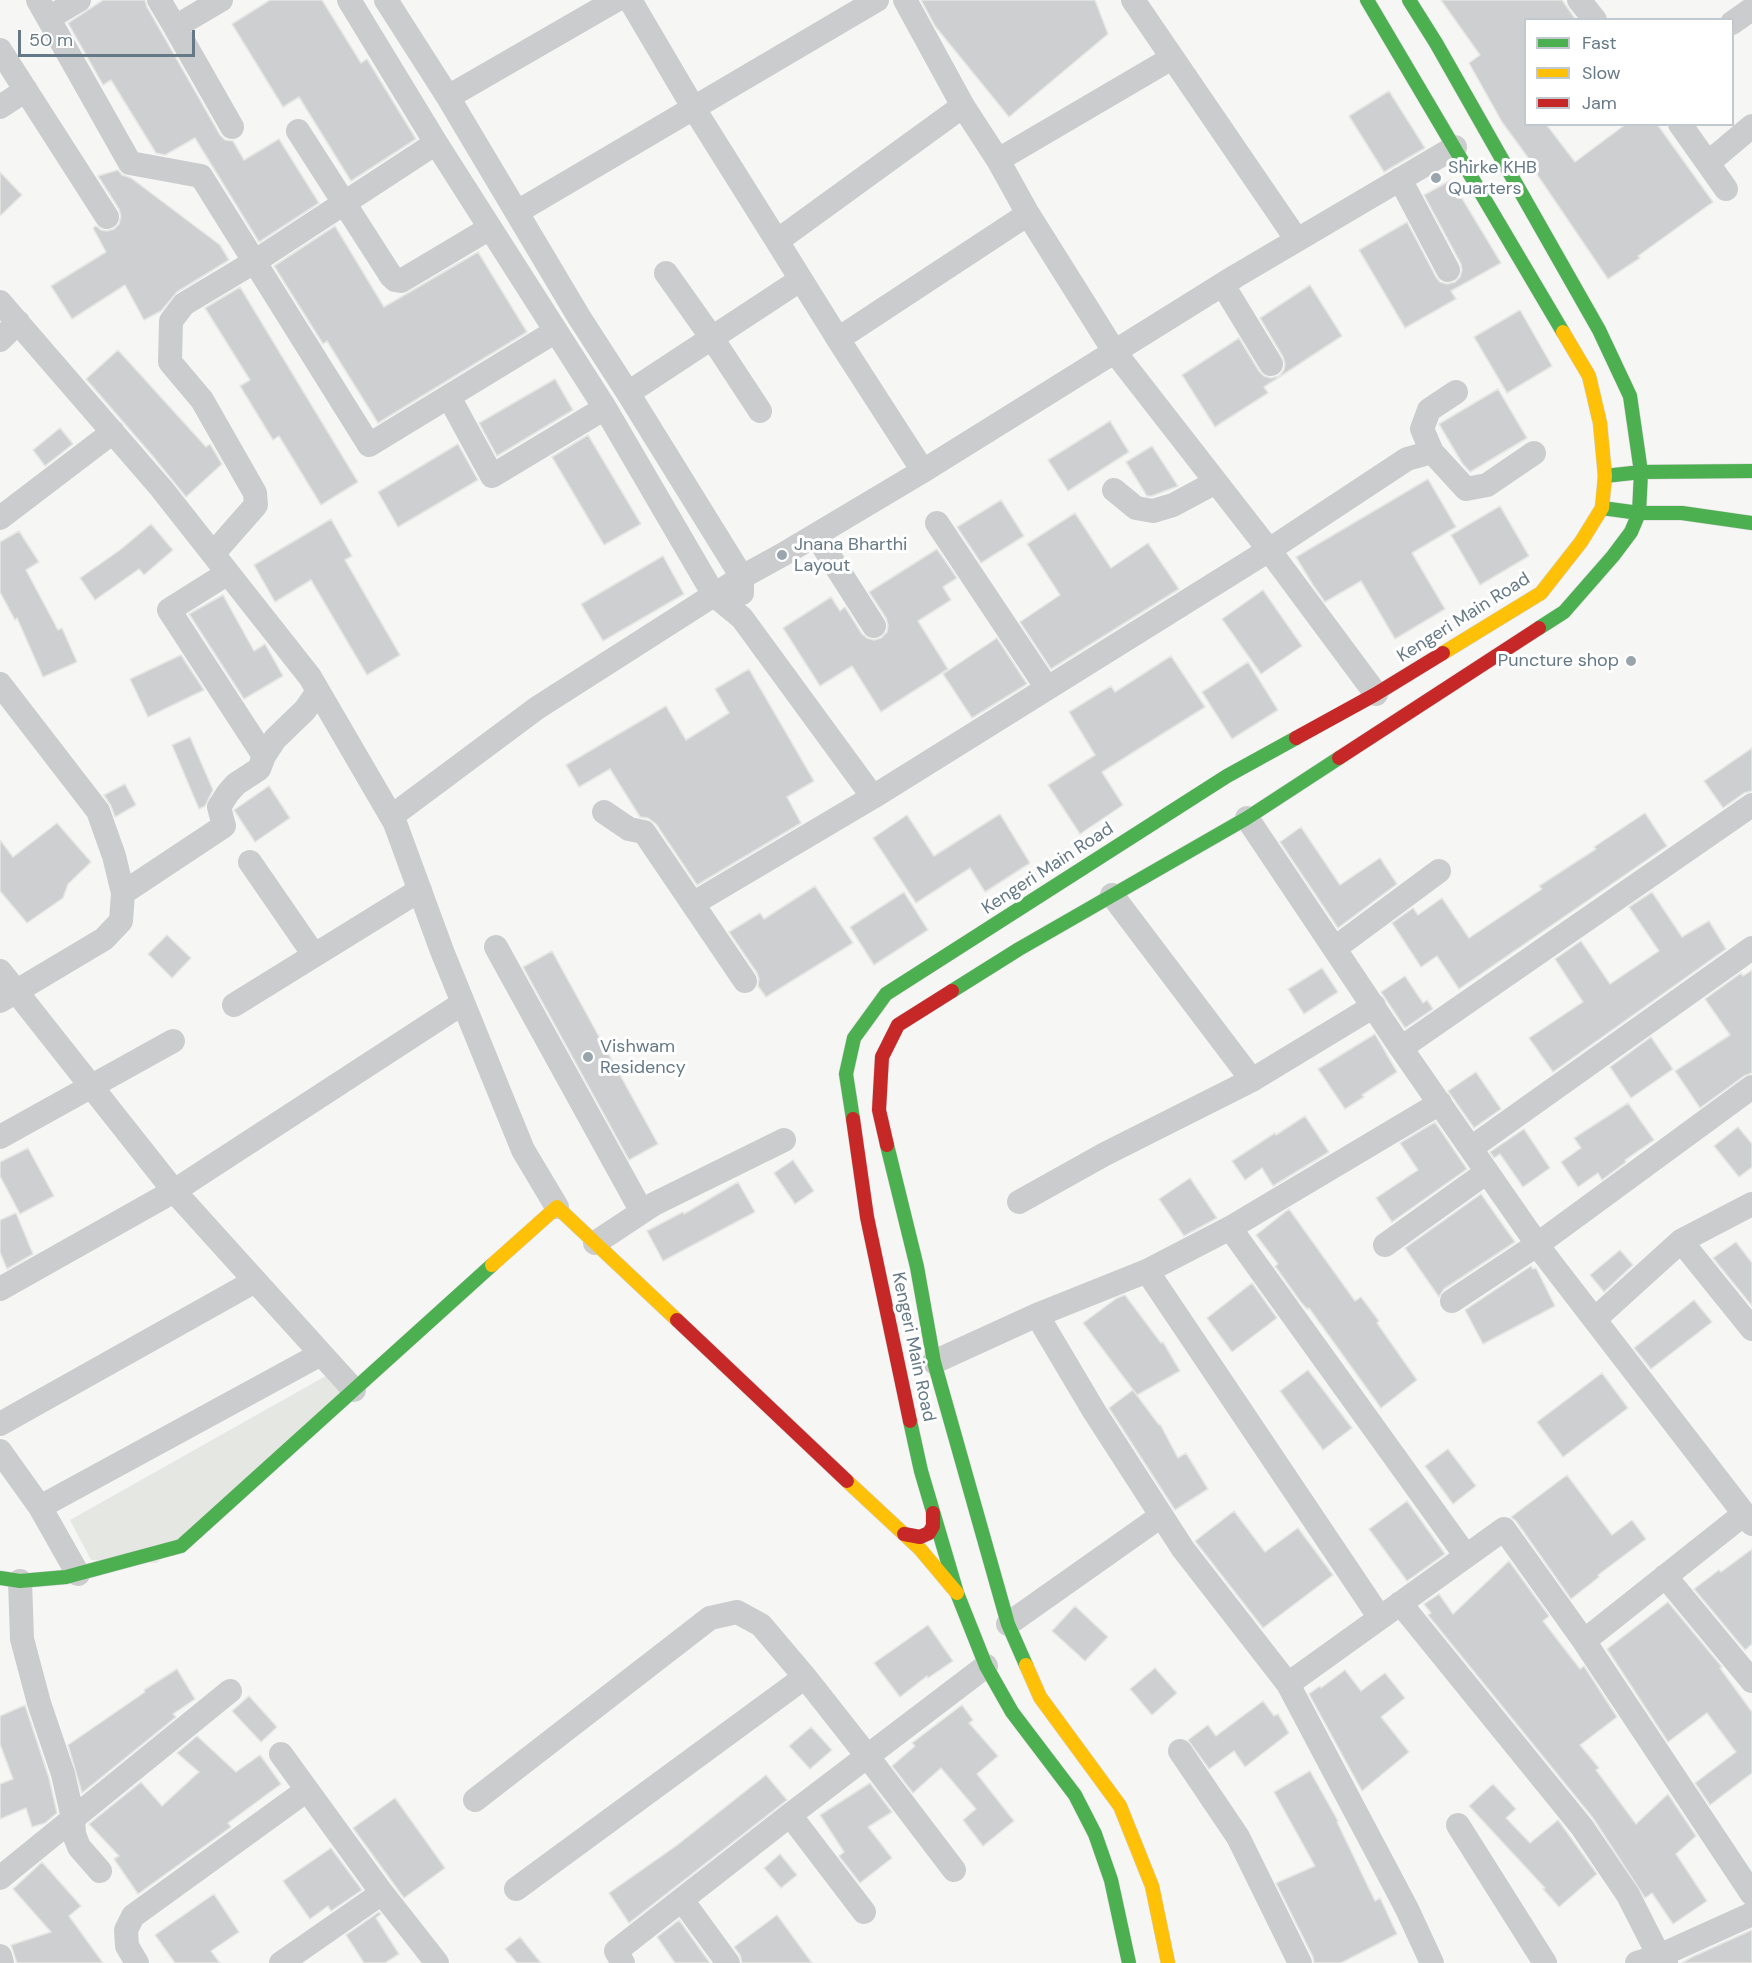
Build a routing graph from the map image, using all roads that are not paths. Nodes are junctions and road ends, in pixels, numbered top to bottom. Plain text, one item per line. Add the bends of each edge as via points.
1 (79, 0) edge
2 (159, 0) edge
3 (221, 0) edge
4 (349, 0) edge
5 (386, 0) edge
6 (616, 0) edge
7 (630, 0) edge
8 (877, 0) edge
9 (905, 0) edge
10 (1133, 0) edge
11 (1367, 0) edge
12 (1409, 0) edge
13 (1579, 0) edge
14 (44, 9) edge
15 (1593, 18) edge
16 (175, 27) junction
17 (0, 50) edge
18 (1172, 58) junction
19 (26, 90) junction
20 (448, 97) junction
21 (963, 106) junction
22 (0, 107) edge
23 (693, 107) junction
24 (1681, 126) edge
25 (1752, 126) edge
26 (232, 127) dead end
27 (298, 131) dead end
28 (436, 143) junction
29 (1455, 147) junction
30 (998, 160) junction
31 (1707, 164) junction
32 (1400, 179) junction
33 (1726, 189) dead end
34 (344, 202) junction
35 (517, 212) junction
36 (1028, 214) junction
37 (107, 217) dead end
38 (490, 228) junction
39 (1297, 240) junction
40 (777, 242) junction
41 (254, 262) junction
42 (1448, 270) dead end
43 (666, 273) dead end
44 (800, 280) junction
45 (1223, 285) junction
46 (0, 302) edge
47 (18, 322) junction
48 (556, 331) junction
49 (712, 338) junction
50 (0, 339) edge
51 (838, 339) junction
52 (1114, 351) junction
53 (1271, 364) dead end
54 (1456, 392) dead end
55 (628, 393) junction
56 (449, 397) junction
57 (605, 408) junction
58 (760, 411) dead end
59 (113, 432) junction
60 (1432, 452) junction
61 (1534, 453) dead end
62 (923, 471) junction
63 (1746, 471) edge
64 (1641, 472) junction
65 (1605, 476) junction
66 (1216, 482) junction
67 (1731, 487) dead end
68 (1114, 490) dead end
69 (1602, 508) junction
70 (1639, 513) junction
71 (0, 518) edge
72 (937, 523) dead end
73 (1752, 523) edge
74 (816, 535) junction
75 (1269, 550) junction
76 (221, 563) junction
77 (742, 577) junction
78 (714, 595) junction
79 (742, 618) junction
80 (874, 626) dead end
81 (0, 684) edge
82 (1047, 688) junction
83 (318, 691) junction
84 (1376, 694) junction
85 (264, 756) junction
86 (873, 797) junction
87 (1752, 805) edge
88 (604, 812) dead end
89 (392, 816) junction
90 (1247, 818) junction
91 (250, 862) dead end
92 (1439, 871) dead end
93 (420, 890) junction
94 (123, 893) junction
95 (1112, 895) junction
96 (694, 903) junction
97 (496, 947) dead end
98 (1335, 948) junction
99 (1752, 948) edge
100 (314, 956) junction
101 (0, 971) edge
102 (745, 981) dead end
103 (8, 997) edge
104 (464, 1004) junction
105 (234, 1005) dead end
106 (1374, 1006) junction
107 (173, 1041) dead end
108 (1401, 1048) junction
109 (1252, 1080) junction
110 (90, 1087) junction
111 (1752, 1087) edge
112 (1440, 1103) junction
113 (0, 1137) edge
114 (784, 1140) dead end
115 (1471, 1148) junction
116 (1487, 1172) junction
117 (174, 1191) junction
118 (1019, 1202) dead end
119 (1752, 1204) edge
120 (557, 1207) junction
121 (642, 1212) junction
122 (1230, 1227) junction
123 (1681, 1241) junction
124 (596, 1243) junction
125 (1538, 1244) junction
126 (1385, 1245) dead end
127 (1147, 1271) junction
128 (255, 1281) junction
129 (0, 1289) edge
130 (1452, 1301) dead end
131 (1037, 1315) junction
132 (1595, 1319) junction
133 (1752, 1329) edge
134 (321, 1354) junction
135 (934, 1362) junction
136 (354, 1390) junction
137 (0, 1424) edge
138 (0, 1451) edge
139 (40, 1507) junction
140 (933, 1513) junction
141 (1161, 1516) junction
142 (1748, 1519) edge
143 (904, 1534) junction
144 (1466, 1556) junction
145 (78, 1574) junction
146 (1665, 1576) junction
147 (10, 1580) edge
148 (957, 1593) junction
149 (1400, 1603) junction
150 (1380, 1618) junction
151 (1008, 1624) junction
152 (1584, 1641) junction
153 (986, 1666) junction
154 (805, 1677) junction
155 (1752, 1681) edge
156 (1288, 1684) junction
157 (230, 1691) dead end
158 (1180, 1751) dead end
159 (281, 1754) dead end
160 (868, 1756) junction
161 (307, 1790) junction
162 (475, 1800) dead end
163 (790, 1815) junction
164 (73, 1818) junction
165 (1458, 1825) dead end
166 (954, 1870) dead end
167 (100, 1871) dead end
168 (0, 1878) edge
169 (516, 1889) dead end
170 (382, 1893) junction
171 (1752, 1894) edge
172 (682, 1900) junction
173 (864, 1912) dead end
174 (1752, 1914) edge
175 (0, 1956) edge
176 (1654, 1961) edge
177 (2, 1963) edge
178 (137, 1963) edge
179 (281, 1963) edge
180 (437, 1963) edge
181 (623, 1963) edge
182 (728, 1963) edge
183 (1129, 1963) edge
184 (1168, 1963) edge
185 (1300, 1963) edge
186 (1432, 1963) edge
187 (1545, 1963) edge

1 - 14 street
2 - 16 street
3 - 16 street
4 - 28 street
5 - 20 street
6 - 20 street
7 - 23 street
8 - 23 street
9 - 21 street
10 - 18 street
11 - 29 main road, Kengeri Main Road
12 - 64 main road, Kengeri Main Road via 1599,330 1630,396
13 - 15 street
14 - 41 street via 130,163 201,176
16 - 26 street
17 - 19 street
18 - 30 street
18 - 39 street
19 - 22 street
19 - 37 street
20 - 35 street
21 - 30 street
21 - 40 street
23 - 35 street
23 - 40 street
24 - 31 street
25 - 31 street
27 - 34 street
28 - 34 street
28 - 38 street
29 - 32 street
29 - 65 main road, Kengeri Main Road via 1589,376 1600,423
30 - 36 street
31 - 33 street
32 - 39 street
32 - 42 street
34 - 38 street via 398,281
34 - 41 street
35 - 55 street
36 - 51 street
36 - 52 street
38 - 48 street
39 - 45 street
40 - 44 street
41 - 56 street via 369,445
41 - 76 street via 184,304 171,321 170,362 202,400 255,493 256,505
43 - 49 street
44 - 49 street
44 - 51 street
45 - 52 street
45 - 53 street
46 - 47 street
47 - 50 street
47 - 59 street
48 - 56 street
48 - 57 street
49 - 55 street
49 - 58 street
51 - 62 street
52 - 62 street
52 - 66 street
54 - 60 street via 1429,410 1422,429
55 - 77 street
56 - 57 street via 492,476
57 - 78 street
59 - 71 street
59 - 76 street
60 - 61 street via 1466,489 1487,485
60 - 75 street via 1407,459
62 - 74 street
63 - 64 main road
63 - 67 main road
64 - 65 main road
64 - 70 main road, Kengeri Main Road
65 - 69 main road, Kengeri Main Road
66 - 68 street via 1173,506 1153,511 1136,508
66 - 75 street
69 - 70 main road
69 - 84 main road, Kengeri Main Road via 1541,593
70 - 73 main road via 1730,516
70 - 90 main road, Kengeri Main Road via 1613,556 1564,612
72 - 82 street
74 - 77 street
74 - 80 street
75 - 82 street
75 - 84 street
76 - 83 street
76 - 85 street via 169,610
77 - 78 street
77 - 79 street
78 - 79 street
78 - 89 street via 537,708
79 - 86 street
81 - 94 street via 98,812
82 - 86 street
83 - 85 street
83 - 89 street
84 - 140 main road, Kengeri Main Road via 1227,776 886,994 854,1038 846,1074 867,1217
85 - 94 street via 259,769 236,784 219,807 224,826
86 - 96 street
87 - 108 street
88 - 96 street via 628,829 644,832
89 - 93 street
90 - 95 main road, Kengeri Main Road
90 - 98 street
91 - 100 street
92 - 98 street
93 - 100 street
93 - 104 street
94 - 103 street via 121,921 104,939
95 - 109 street
95 - 135 main road, Kengeri Main Road via 898,1025 882,1057 879,1110 917,1267
96 - 102 street
97 - 121 street
98 - 106 street
99 - 115 street
100 - 105 street
101 - 103 street
103 - 110 street
104 - 117 street
104 - 120 street via 523,1149
106 - 108 street
106 - 109 street
107 - 110 street
108 - 112 street
109 - 118 street
110 - 113 street
110 - 117 street
111 - 125 street
112 - 115 street
112 - 122 street
114 - 121 street
115 - 116 street
116 - 125 street
116 - 126 street
117 - 128 street
117 - 129 street
119 - 123 street
120 - 124 main road
120 - 136 main road
121 - 124 street
122 - 127 street
122 - 144 street
123 - 132 street
123 - 133 street
124 - 143 main road
125 - 130 street
125 - 132 street
127 - 131 street
127 - 150 street
128 - 134 street
128 - 137 street
131 - 135 street
131 - 141 street
132 - 142 street
134 - 136 street
134 - 139 street
135 - 151 main road, Kengeri Main Road
136 - 145 main road via 181,1546
138 - 139 street
139 - 145 street
140 - 143 main road via 929,1533
140 - 148 main road, Kengeri Main Road
141 - 151 street
141 - 156 street
142 - 146 street
143 - 148 main road
144 - 149 street
144 - 152 street via 1504,1529
145 - 147 main road
146 - 152 street
146 - 155 street
147 - 164 street via 22,1639
148 - 153 main road, Kengeri Main Road
149 - 150 street
149 - 176 street via 1582,1827 1628,1895
150 - 156 street
151 - 184 main road, Kengeri Main Road via 1040,1697 1120,1806 1152,1886
152 - 171 street
153 - 160 street
153 - 183 main road, Kengeri Main Road via 1012,1712 1075,1795 1095,1834 1112,1880
154 - 160 street
154 - 162 street via 761,1625 737,1612 710,1618
154 - 169 street
156 - 186 street
157 - 164 street
158 - 185 street via 1238,1837
159 - 161 street
160 - 163 street
160 - 166 street
161 - 170 street
161 - 178 street via 133,1916 126,1930 127,1946
163 - 172 street
163 - 173 street
164 - 167 street via 79,1847
164 - 168 street
165 - 187 street
170 - 179 street
170 - 180 street
172 - 181 street via 615,1951
172 - 182 street
174 - 176 street
175 - 177 street

